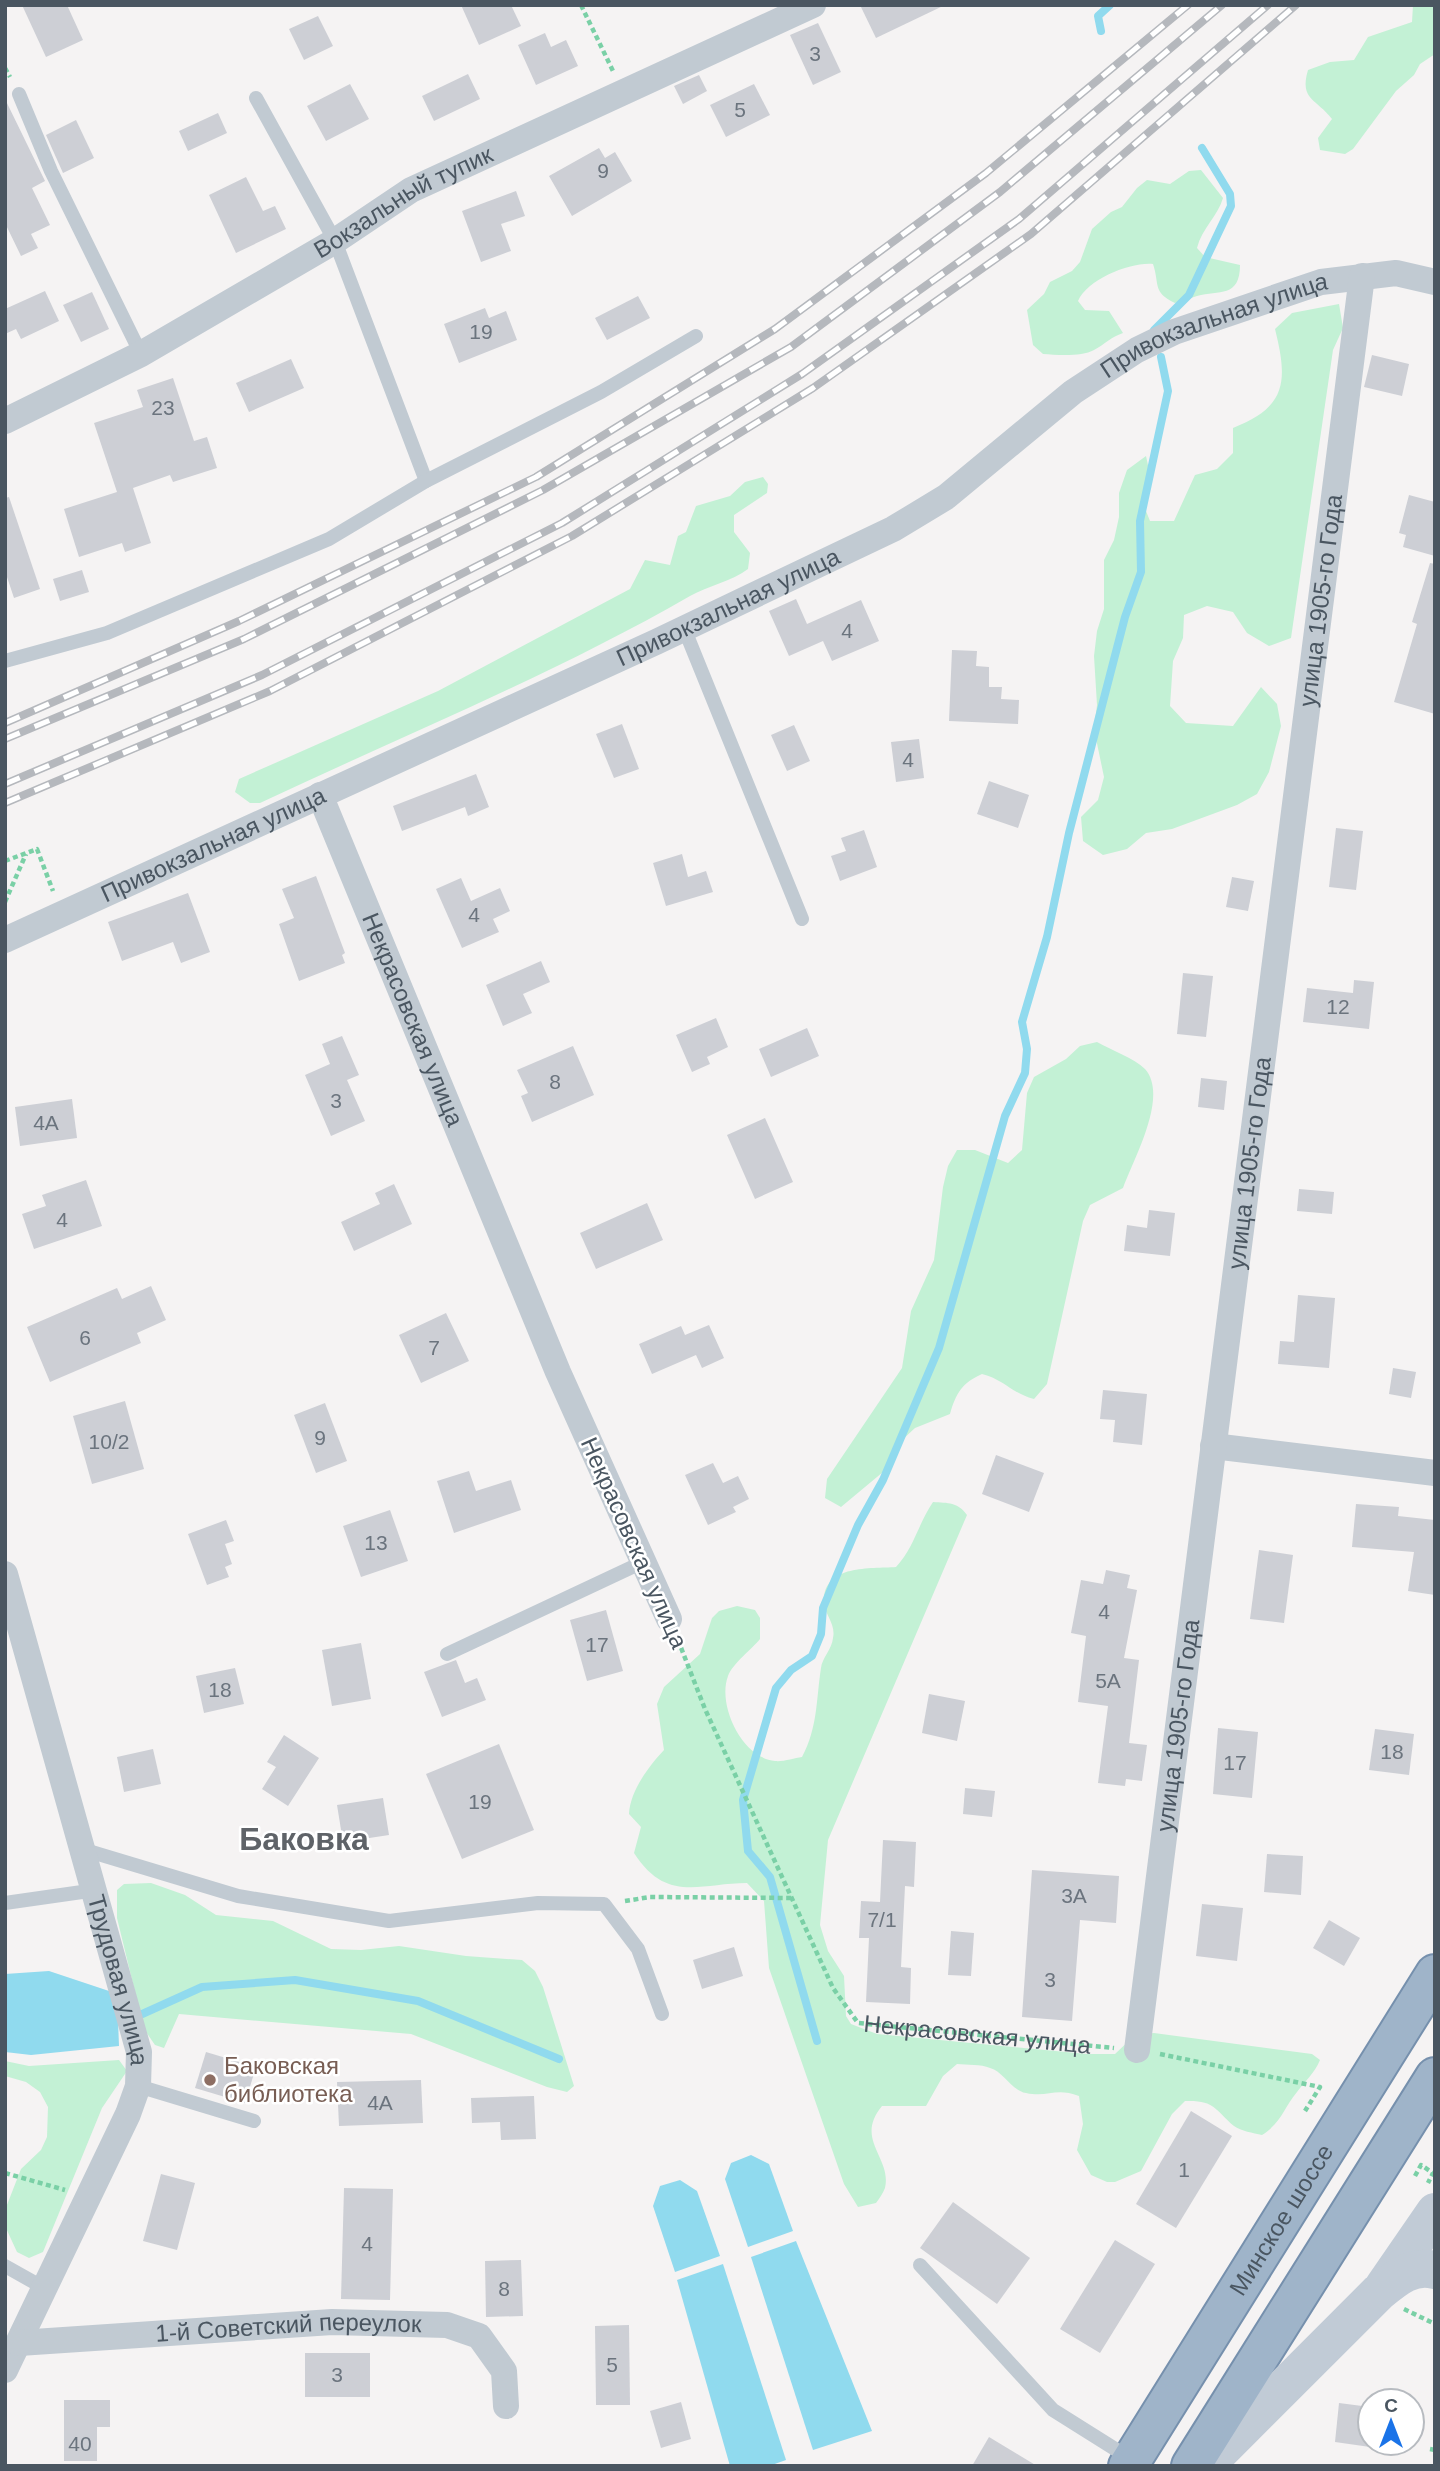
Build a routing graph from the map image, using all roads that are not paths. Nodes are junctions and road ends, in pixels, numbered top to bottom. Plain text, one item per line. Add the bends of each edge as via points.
1 (813, 5) edge
2 (19, 94) dead end
3 (256, 98) dead end
4 (335, 241) junction
5 (1362, 276) junction
6 (1435, 282) edge
7 (696, 336) dead end
8 (141, 355) junction
9 (5, 421) edge
10 (426, 481) junction
11 (684, 628) junction
12 (5, 661) edge
13 (320, 795) junction
14 (802, 919) dead end
15 (5, 940) edge
16 (1213, 1446) junction
17 (1435, 1473) edge
18 (643, 1562) junction
19 (5, 1574) edge
20 (669, 1619) road end
21 (447, 1654) dead end
22 (85, 1850) junction
23 (96, 1890) junction
24 (5, 1903) edge
25 (1435, 1974) edge
26 (662, 2014) dead end
27 (1136, 2050) road end
28 (1435, 2077) edge
29 (138, 2086) junction
30 (254, 2121) dead end
31 (1435, 2212) edge
32 (920, 2265) dead end
33 (5, 2266) edge
34 (1435, 2270) edge
35 (46, 2289) junction
36 (1389, 2300) junction
37 (19, 2343) junction
38 (5, 2370) edge
39 (506, 2406) dead end
40 (1130, 2463) edge
41 (1191, 2466) edge
42 (1205, 2466) edge

1 - 4 street, Вокзальный тупик via 411,190
2 - 8 lane via 51,171
3 - 4 lane
4 - 8 street, Вокзальный тупик
4 - 10 lane
5 - 6 street, Привокзальная улица via 1395,273
5 - 11 street, Привокзальная улица via 1321,282 1174,332 1136,350 1073,392 946,497 893,528
5 - 16 street, улица 1905-го Года
7 - 10 lane via 601,392
8 - 9 street, Вокзальный тупик
10 - 12 lane via 329,539 107,633
11 - 13 street, Привокзальная улица
11 - 14 lane
13 - 15 street, Привокзальная улица
13 - 18 street, Некрасовская улица via 552,1360
16 - 17 street
16 - 27 street, улица 1905-го Года
18 - 20 street, Некрасовская улица
18 - 21 lane
19 - 22 street, Трудовая улица
22 - 23 street, Трудовая улица
22 - 26 lane via 238,1896 389,1921 538,1903 604,1904 638,1950
23 - 24 lane
23 - 29 street, Трудовая улица via 135,2029
25 - 40 highway, Минское шоссе
28 - 41 highway
29 - 30 lane
29 - 35 street, Трудовая улица
31 - 36 main road
32 - 40 lane via 1053,2410
33 - 35 lane
34 - 36 main road via 1413,2270 1399,2276
35 - 37 street, Трудовая улица
36 - 42 main road
37 - 38 street, Трудовая улица
37 - 39 street, 1-й Советский переулок via 332,2322 447,2325 479,2336 504,2371

